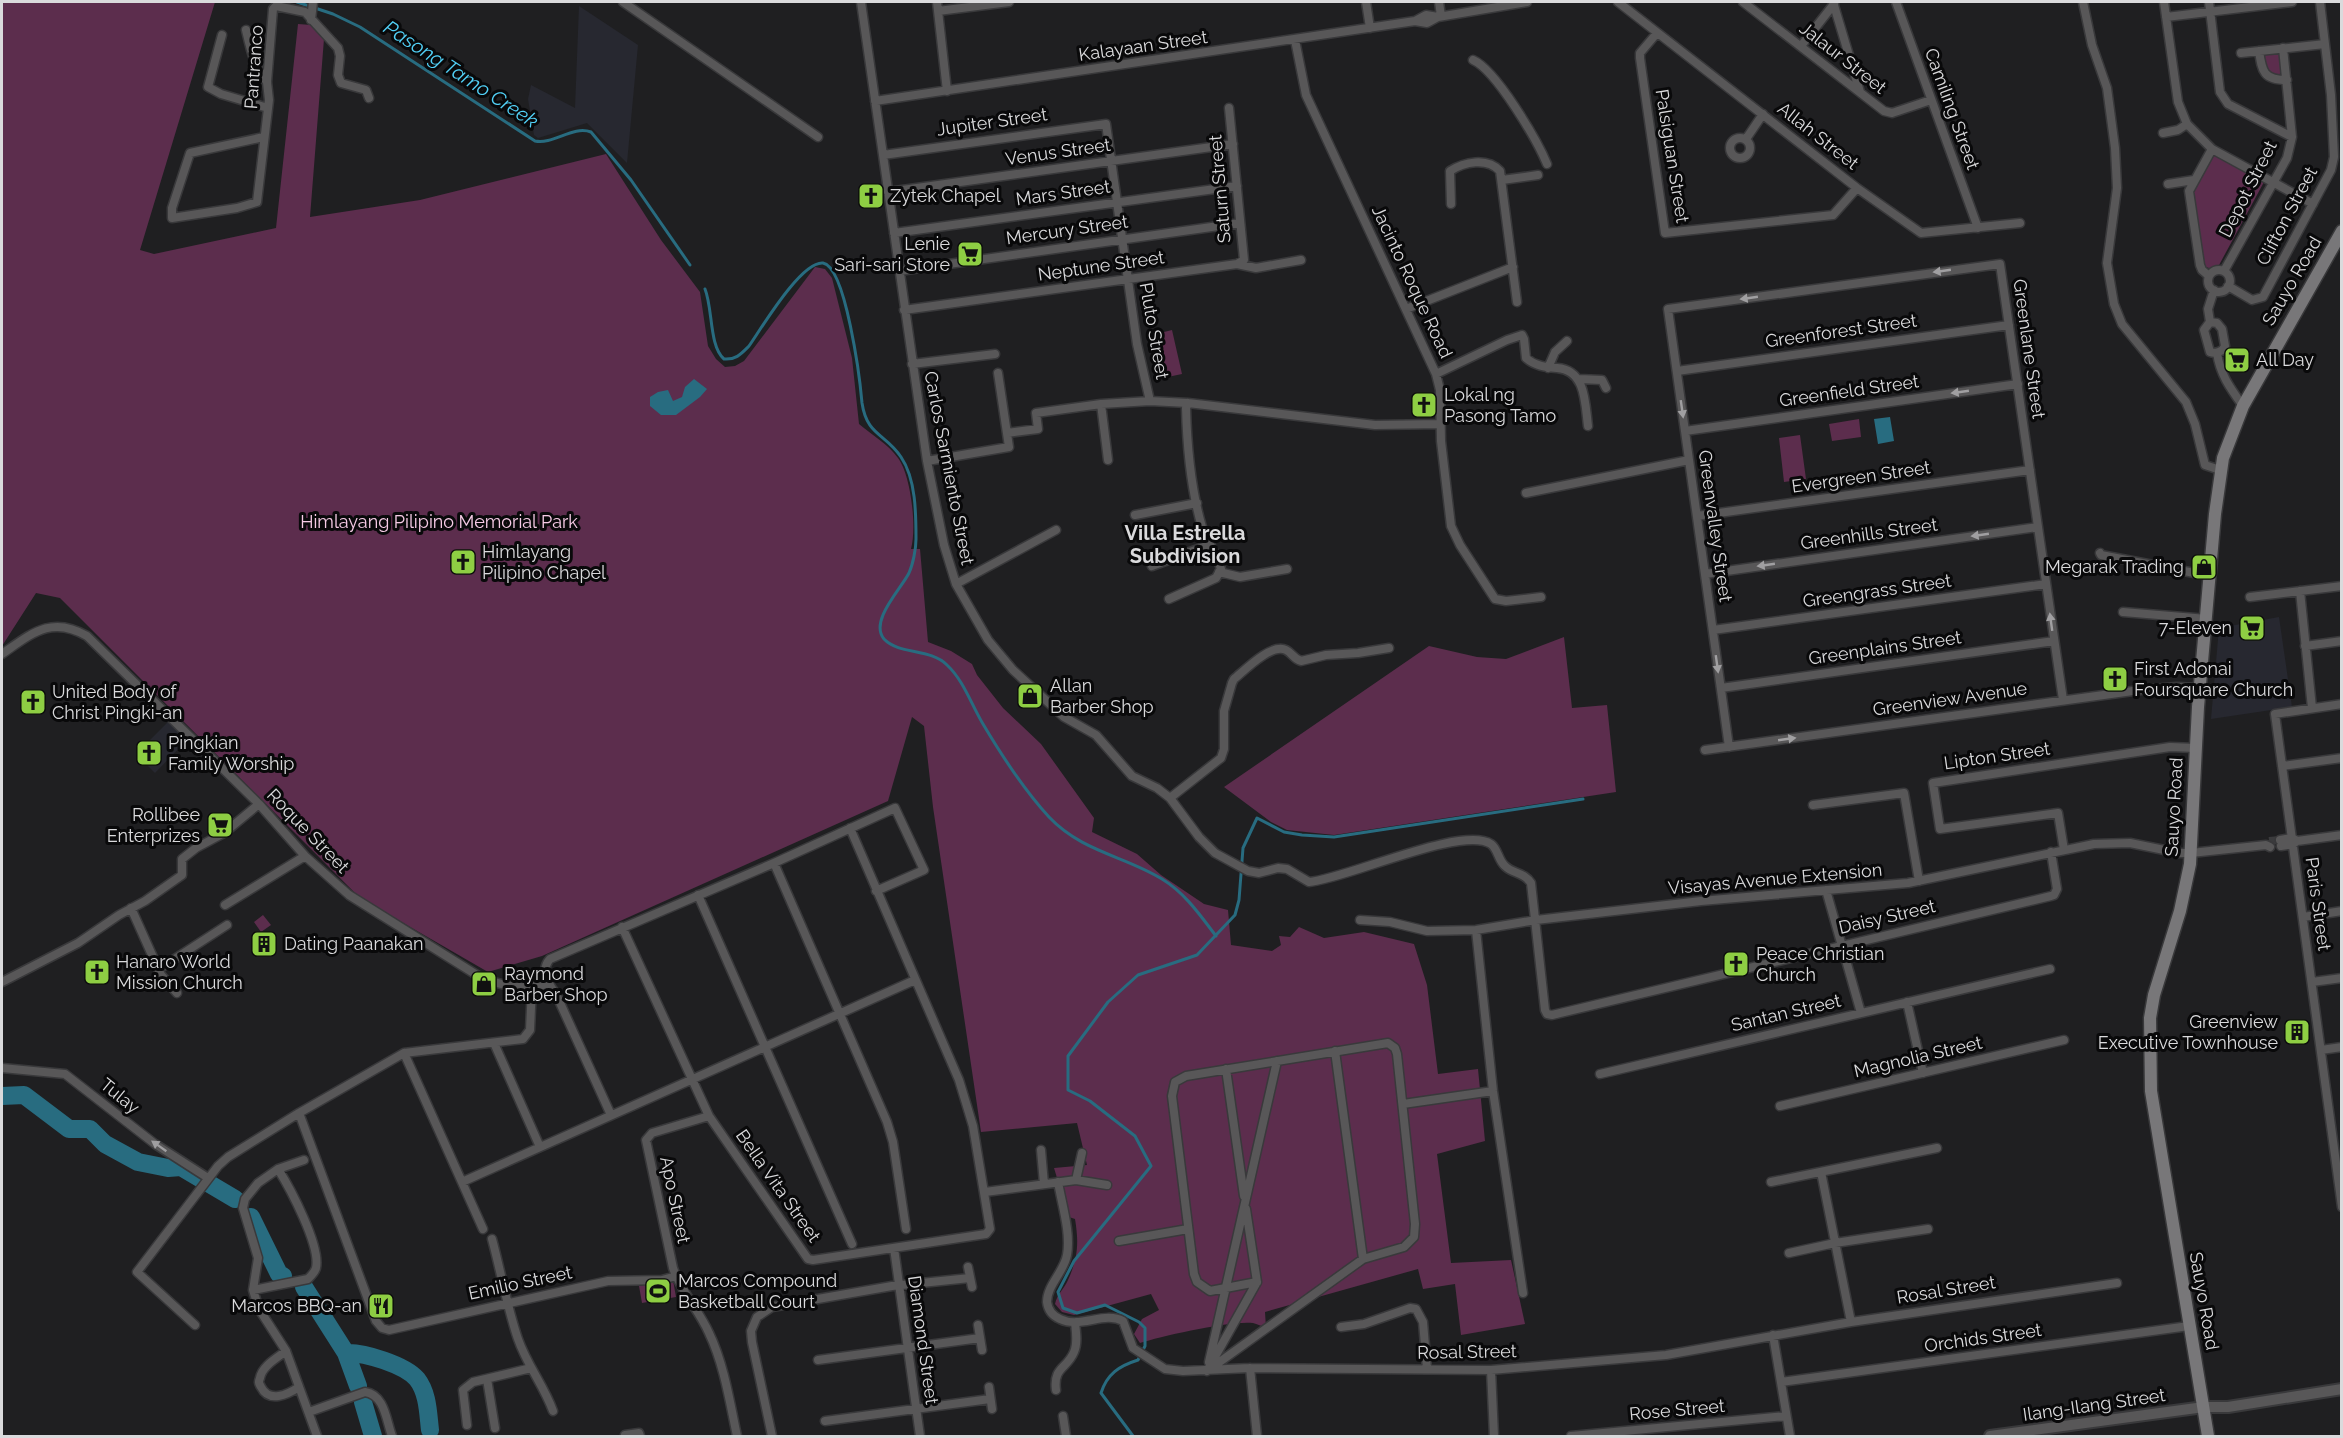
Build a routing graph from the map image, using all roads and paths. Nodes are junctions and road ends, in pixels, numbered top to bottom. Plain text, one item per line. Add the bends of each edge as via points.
1 (623, 2) edge
2 (861, 2) edge
3 (937, 2) edge
4 (1009, 2) edge
5 (1366, 2) edge
6 (1439, 2) edge
7 (1527, 2) edge
8 (1618, 2) edge
9 (1743, 2) edge
10 (1896, 2) edge
11 (2084, 2) edge
12 (2164, 2) edge
13 (2209, 2) edge
14 (2292, 2) edge
15 (2320, 2) edge
16 (1834, 3) edge
17 (313, 4) edge
18 (2256, 4) edge
19 (271, 5) edge
20 (938, 11) junction
21 (2210, 12) junction
22 (1440, 16) junction
23 (2166, 17) junction
24 (311, 20) junction
25 (1370, 28) junction
26 (246, 30) dead end
27 (1657, 33) junction
28 (222, 35) dead end
29 (1295, 40) junction
30 (2325, 44) junction
31 (1802, 46) junction
32 (2283, 48) junction
33 (2259, 51) junction
34 (2241, 53) dead end
35 (1473, 60) dead end
36 (2287, 80) junction
37 (267, 82) junction
38 (947, 92) junction
39 (1860, 92) junction
40 (369, 98) dead end
41 (1930, 100) junction
42 (875, 101) junction
43 (268, 108) junction
44 (1229, 108) dead end
45 (1763, 114) junction
46 (1106, 124) joint
47 (2187, 124) junction
48 (2163, 134) dead end
49 (264, 137) junction
50 (819, 137) dead end
51 (2292, 137) junction
52 (1746, 139) dead end
53 (1233, 144) junction
54 (2212, 149) junction
55 (883, 155) junction
56 (1113, 161) junction
57 (1547, 164) dead end
58 (1538, 175) dead end
59 (1502, 180) junction
60 (2194, 180) junction
61 (2274, 181) junction
62 (2168, 184) dead end
63 (1237, 186) junction
64 (1857, 188) junction
65 (888, 192) junction
66 (1118, 202) junction
67 (1451, 204) dead end
68 (2313, 204) junction
69 (1240, 223) junction
70 (2020, 223) dead end
71 (1978, 228) junction
72 (2342, 231) edge
73 (894, 233) junction
74 (1123, 239) junction
75 (1301, 260) dead end
76 (1238, 264) junction
77 (1513, 267) junction
78 (899, 271) junction
79 (2224, 271) junction
80 (2210, 276) junction
81 (1129, 279) junction
82 (2228, 286) junction
83 (2214, 290) junction
84 (1517, 302) dead end
85 (1407, 309) junction
86 (1668, 309) joint
87 (904, 310) junction
88 (2210, 322) junction
89 (2009, 325) junction
90 (1568, 341) dead end
91 (2217, 353) junction
92 (995, 354) dead end
93 (912, 364) junction
94 (1548, 368) junction
95 (1677, 371) junction
96 (998, 373) dead end
97 (1436, 374) junction
98 (1579, 379) junction
99 (2018, 384) junction
100 (1606, 388) dead end
101 (1150, 401) junction
102 (1188, 403) junction
103 (1101, 404) junction
104 (2243, 406) junction
105 (1440, 424) junction
106 (1588, 426) dead end
107 (1685, 431) junction
108 (1007, 433) junction
109 (1108, 460) dead end
110 (1689, 460) junction
111 (927, 461) junction
112 (2030, 470) junction
113 (2220, 470) junction
114 (1526, 493) dead end
115 (1197, 502) junction
116 (1135, 515) dead end
117 (1697, 516) junction
118 (2038, 527) junction
119 (1056, 531) dead end
120 (1209, 545) junction
121 (2100, 553) dead end
122 (1152, 566) dead end
123 (1287, 569) dead end
124 (1220, 572) junction
125 (1705, 574) junction
126 (2210, 576) junction
127 (956, 584) junction
128 (2046, 584) junction
129 (2342, 586) edge
130 (2300, 591) junction
131 (1541, 597) dead end
132 (2250, 597) dead end
133 (1169, 599) dead end
134 (2122, 612) dead end
135 (2207, 619) junction
136 (1713, 630) junction
137 (2054, 641) junction
138 (2342, 641) edge
139 (2305, 646) junction
140 (1389, 648) dead end
141 (2, 654) edge
142 (1721, 688) junction
143 (2200, 688) junction
144 (2063, 700) junction
145 (2342, 704) edge
146 (2312, 708) junction
147 (1729, 747) junction
148 (2196, 748) junction
149 (1705, 750) dead end
150 (2342, 758) edge
151 (2282, 766) junction
152 (1170, 798) junction
153 (259, 804) junction
154 (1813, 805) dead end
155 (850, 828) junction
156 (2342, 835) edge
157 (2294, 841) junction
158 (2280, 843) tunnel mouth
159 (2268, 844) tunnel mouth
160 (2064, 850) junction
161 (2050, 852) junction
162 (2191, 853) junction
163 (305, 855) junction
164 (774, 863) junction
165 (1919, 881) junction
166 (1826, 890) junction
167 (876, 891) junction
168 (698, 895) junction
169 (225, 905) dead end
170 (131, 909) junction
171 (2342, 911) edge
172 (2303, 916) junction
173 (1360, 920) dead end
174 (1536, 921) junction
175 (227, 925) dead end
176 (622, 927) junction
177 (1476, 930) junction
178 (1842, 945) junction
179 (159, 969) junction
180 (2050, 969) dead end
181 (2342, 978) edge
182 (915, 980) junction
183 (2, 982) edge
184 (2312, 982) junction
185 (548, 983) junction
186 (532, 986) junction
187 (177, 993) dead end
188 (1907, 1002) junction
189 (1862, 1013) junction
190 (840, 1014) junction
191 (2064, 1040) dead end
192 (494, 1042) junction
193 (765, 1047) junction
194 (2342, 1047) edge
195 (2321, 1050) junction
196 (1335, 1052) junction
197 (404, 1053) junction
198 (1277, 1061) junction
199 (2, 1068) edge
200 (1226, 1069) junction
201 (1923, 1073) junction
202 (1600, 1074) dead end
203 (691, 1080) junction
204 (1492, 1091) junction
205 (1402, 1104) junction
206 (1780, 1106) dead end
207 (299, 1113) junction
208 (611, 1115) junction
209 (709, 1116) junction
210 (540, 1147) junction
211 (1937, 1148) dead end
212 (1041, 1150) dead end
213 (1082, 1153) dead end
214 (304, 1160) dead end
215 (278, 1169) junction
216 (1821, 1172) junction
217 (208, 1178) junction
218 (1076, 1180) junction
219 (462, 1182) junction
220 (1058, 1182) junction
221 (1771, 1182) dead end
222 (1044, 1184) junction
223 (1107, 1185) dead end
224 (984, 1189) junction
225 (2342, 1207) edge
226 (483, 1229) dead end
227 (906, 1229) dead end
228 (1188, 1229) junction
229 (1928, 1229) dead end
230 (492, 1239) dead end
231 (1119, 1241) dead end
232 (1835, 1243) junction
233 (852, 1244) dead end
234 (894, 1248) junction
235 (1789, 1252) dead end
236 (1364, 1259) junction
237 (968, 1268) dead end
238 (676, 1276) junction
239 (970, 1278) junction
240 (1257, 1282) junction
241 (2117, 1283) dead end
242 (899, 1285) junction
243 (972, 1287) dead end
244 (253, 1290) junction
245 (1523, 1293) dead end
246 (509, 1303) junction
247 (1851, 1322) junction
248 (1075, 1323) junction
249 (195, 1325) dead end
250 (978, 1325) dead end
251 (2189, 1326) junction
252 (1341, 1327) dead end
253 (1773, 1335) junction
254 (980, 1338) junction
255 (908, 1348) junction
256 (982, 1350) dead end
257 (286, 1351) junction
258 (818, 1360) dead end
259 (531, 1368) junction
260 (1250, 1368) junction
261 (1427, 1369) junction
262 (1491, 1370) junction
263 (1207, 1371) junction
264 (487, 1378) junction
265 (1781, 1382) junction
266 (989, 1387) dead end
267 (299, 1388) junction
268 (2342, 1389) edge
269 (1056, 1390) dead end
270 (990, 1399) junction
271 (2204, 1407) junction
272 (916, 1409) junction
273 (992, 1409) dead end
274 (553, 1411) dead end
275 (309, 1412) junction
276 (1063, 1416) dead end
277 (1786, 1416) junction
278 (825, 1421) dead end
279 (467, 1425) dead end
280 (495, 1428) dead end
281 (625, 1435) dead end
282 (317, 1437) edge
283 (392, 1437) edge
284 (639, 1437) edge
285 (737, 1437) edge
286 (772, 1437) edge
287 (920, 1437) edge
288 (1066, 1437) edge
289 (1257, 1437) edge
290 (1494, 1437) edge
291 (1571, 1437) edge
292 (1790, 1437) edge
293 (1990, 1437) edge
294 (2208, 1437) edge

1 - 50 street
2 - 42 street, Carlos Sarmiento Street
3 - 20 street
4 - 20 street
5 - 25 street
6 - 22 street
7 - 22 street, Kalayaan Street
8 - 27 street, Allah Street
9 - 31 street, Jalaur Street
10 - 41 street, Camiling Street
11 - 113 street via 2092,45 2107,88 2115,148 2117,188 2107,263 2114,304 2122,324 2186,402 2205,465
12 - 23 street
13 - 21 street
14 - 18 street
15 - 30 street, Clifton Street
16 - 31 street
16 - 39 street
17 - 24 street
18 - 21 street
19 - 24 street, Pantranco via 298,9
19 - 37 street, Pantranco
20 - 38 street
21 - 23 street
21 - 51 street via 2220,92 2228,104
22 - 25 street, Kalayaan Street via 1427,22
23 - 47 street via 2178,102
24 - 40 street, Pantranco via 338,48 341,83 366,90
25 - 29 street, Kalayaan Street
26 - 37 street via 252,60
27 - 45 street, Allah Street
27 - 64 street, Palsiguan Street via 1640,58 1665,233 1833,215
28 - 43 street via 208,87
29 - 38 street, Kalayaan Street
29 - 85 street, Jacinto Roque Road via 1304,92
30 - 32 street
30 - 68 street, Clifton Street via 2334,157
31 - 39 street, Jalaur Street
32 - 33 street
32 - 36 street, Depot Street
33 - 34 street
33 - 36 street via 2267,76
35 - 57 street via 1528,124
36 - 51 street, Depot Street
37 - 43 street, Pantranco
38 - 42 street, Kalayaan Street
39 - 41 street, Jalaur Street via 1892,113
41 - 71 street, Camiling Street
42 - 55 street, Carlos Sarmiento Street
43 - 49 street, Pantranco
44 - 53 street, Saturn Street
45 - 52 street
45 - 64 street, Allah Street
46 - 55 street, Jupiter Street
46 - 56 street, Pluto Street
47 - 48 street
47 - 54 street
49 - 49 street, Pantranco via 257,202 172,218 171,208 190,153
51 - 61 street, Depot Street via 2287,158
53 - 56 street, Venus Street
53 - 63 street, Saturn Street
54 - 60 street
54 - 61 street
55 - 65 street, Carlos Sarmiento Street
56 - 65 street, Venus Street
56 - 66 street, Pluto Street
58 - 59 street
59 - 67 street via 1493,164 1458,166 1450,171
59 - 77 street
60 - 62 street
60 - 80 street via 2189,197 2200,265
61 - 68 street
61 - 79 street, Depot Street
63 - 66 street, Mars Street
63 - 69 street, Saturn Street
64 - 71 street, Allah Street via 1921,233
65 - 73 street, Carlos Sarmiento Street
66 - 73 street, Mars Street
66 - 74 street, Pluto Street
68 - 82 street, Clifton Street via 2263,297 2252,300
69 - 74 street, Mercury Street
69 - 76 street, Saturn Street via 1244,260
70 - 71 street, Allah Street
72 - 104 main road, Sauyo Road
73 - 78 street, Carlos Sarmiento Street
74 - 78 street, Mercury Street
74 - 81 street, Pluto Street
75 - 76 street, Neptune Street via 1256,268
76 - 81 street, Neptune Street
77 - 84 street
77 - 85 street
78 - 87 street, Carlos Sarmiento Street
79 - 80 street via 2214,271
79 - 82 street via 2229,278
80 - 83 street via 2209,284
81 - 87 street, Neptune Street
81 - 101 street, Pluto Street via 1137,344
82 - 83 street via 2222,291
83 - 88 street via 2208,309
85 - 97 street, Jacinto Roque Road
89 -> 86 street, Greenlane Street via 2000,264
86 - 95 street, Greenvalley Street
87 - 93 street, Carlos Sarmiento Street
88 - 91 street via 2204,330 2207,346 2210,352
88 - 91 street via 2222,329 2225,346
89 - 95 street, Greenforest Street
89 - 99 street, Greenlane Street
90 - 94 street via 1555,352
91 - 104 street via 2228,386
92 - 93 street
93 - 111 street, Carlos Sarmiento Street
94 - 97 street via 1526,358 1522,335
94 - 98 street via 1568,370
95 -> 107 street, Greenvalley Street
96 - 108 street
97 - 105 street, Jacinto Roque Road
98 - 100 street via 1602,380
98 - 106 street
99 -> 107 street, Greenfield Street
99 - 112 street, Greenlane Street
101 - 102 street
101 - 103 street
102 - 105 street via 1375,425
102 - 115 street via 1189,452
103 - 108 street via 1036,413 1038,429
103 - 109 street
104 - 113 main road, Sauyo Road
105 - 131 street, Jacinto Roque Road via 1455,537 1495,599
107 - 110 street, Greenvalley Street
108 - 111 street via 1009,447
110 - 114 street
110 - 117 street, Greenvalley Street
111 - 127 street, Carlos Sarmiento Street
112 - 117 street, Evergreen Street
112 - 118 street, Greenlane Street
113 - 126 main road, Sauyo Road
115 - 116 street
115 - 120 street
117 - 125 street, Greenvalley Street
118 -> 125 street, Greenhills Street
118 - 128 street, Greenlane Street
119 - 127 street
120 - 122 street
120 - 124 street
121 - 126 street
123 - 124 street via 1240,577
124 - 133 street via 1216,578
125 - 136 street, Greenvalley Street
126 - 135 main road, Sauyo Road
127 - 152 street, Carlos Sarmiento Street via 988,640 1013,670 1064,717 1096,735 1132,776
128 - 136 street, Greengrass Street
137 -> 128 street, Greenlane Street
129 - 130 street
130 - 132 street
130 - 139 street
134 - 135 street
135 - 143 main road, Sauyo Road
136 -> 142 street, Greenvalley Street
137 - 142 street, Greenplains Street
137 - 144 street, Greenlane Street
138 - 139 street
139 - 146 street
140 - 152 street via 1301,661 1286,650 1269,651 1232,683 1224,711 1221,758
141 - 153 street, Roque Street via 39,629 76,629
142 - 147 street, Greenvalley Street
143 - 144 street, Greenview Avenue via 2168,687
143 - 148 main road, Sauyo Road
147 -> 144 street, Greenview Avenue
145 - 146 street
146 - 151 street, Paris Street via 2275,714
147 - 149 street, Greenview Avenue
148 - 160 street, Lipton Street via 2170,747 1933,783 1940,829 2058,813
148 - 162 main road, Sauyo Road
150 - 151 street
151 - 157 street, Paris Street
152 - 174 street, Carlos Sarmiento Street via 1199,837 1231,863 1258,873 1287,869 1309,882 1410,852 1481,840 1494,846 1506,868 1527,877
153 - 163 street, Roque Street
153 - 170 street via 224,833 182,859 182,875
154 - 165 street via 1904,793
155 - 164 street
155 - 167 street
155 - 167 street via 895,808 924,870
156 - 157 street
157 - 158 street
157 - 172 street, Paris Street
159 - 162 street, Visayas Avenue Extension
160 - 161 street, Visayas Avenue Extension
160 - 162 street, Visayas Avenue Extension via 2130,843
161 - 165 street, Visayas Avenue Extension
161 - 178 street, Daisy Street via 2056,889 2050,896
162 - 251 main road, Sauyo Road via 2180,911 2152,1007 2149,1070
163 - 169 street
163 - 186 street, Roque Street via 363,905 480,976 501,984
164 - 168 street
164 - 190 street
165 - 166 street, Visayas Avenue Extension
166 - 174 street, Visayas Avenue Extension
166 - 178 street
167 - 182 street
168 - 176 street
168 - 193 street
170 - 179 street
170 - 183 street via 78,943
171 - 172 street
172 - 184 street, Paris Street
173 - 177 street, Visayas Avenue Extension via 1427,931
174 - 177 street, Visayas Avenue Extension
174 - 178 street, Daisy Street via 1547,1014 1562,1014
175 - 179 street
176 - 185 street via 550,959 545,968
176 - 203 street
177 - 204 street
178 - 189 street
179 - 187 street
180 - 188 street, Santan Street
181 - 184 street
182 - 190 street
182 - 224 street via 968,1104
184 - 195 street, Paris Street
185 - 186 street, Roque Street
185 - 208 street
186 - 192 street via 530,1030 526,1037
188 - 189 street, Santan Street
188 - 201 street
189 - 202 street, Santan Street
190 - 193 street
190 - 227 street via 890,1132
191 - 201 street, Magnolia Street
192 - 197 street
192 - 210 street
193 - 203 street
193 - 233 street
194 - 195 street
195 - 225 street, Paris Street
196 - 198 street
196 - 205 street via 1392,1045 1397,1054
196 - 236 street
197 - 207 street
197 - 219 street
198 - 200 street
198 - 263 street
217 -> 199 street, Tulay via 155,1144 65,1074
200 - 228 street via 1186,1076 1172,1088
200 - 240 street
201 - 206 street, Magnolia Street
203 - 208 street
203 - 209 street
204 - 205 street
204 - 245 street
205 - 236 street via 1414,1237 1404,1247
207 - 217 street via 228,1156
207 - 246 street, Emilio Street via 376,1321 382,1328 389,1330
208 - 210 street
209 - 234 street, Bella Vita Street via 810,1260
209 - 238 street, Apo Street via 647,1137
210 - 219 street
211 - 216 street
212 - 222 street
213 - 218 street
214 - 215 street
215 - 244 street via 258,1183 243,1208 258,1258
215 - 244 street via 295,1197 316,1257 316,1270 308,1279
216 - 221 street
216 - 232 street
217 - 249 street via 137,1272
218 - 220 street
218 - 223 street
219 - 226 street
220 - 222 street
220 - 248 street via 1067,1253 1047,1304 1061,1320
222 - 224 street
224 - 234 street, Bella Vita Street via 990,1229 986,1234
228 - 231 street
228 - 240 street via 1194,1274 1203,1288 1219,1290
229 - 232 street
230 - 246 street
232 - 235 street
232 - 247 street
234 - 242 street, Diamond Street
236 - 263 street
237 - 239 street
238 - 246 street, Emilio Street via 608,1281
238 - 285 street, Apo Street via 711,1337
239 - 242 street
239 - 243 street
240 - 263 street
241 - 247 street, Rosal Street
242 - 255 street, Diamond Street
242 - 286 street via 772,1307 757,1317 751,1331 752,1342
244 - 257 street via 259,1309
246 - 259 street via 518,1339
247 - 253 street, Rosal Street
248 - 263 street, Rosal Street via 1116,1317 1123,1320 1133,1348 1139,1353 1166,1369
248 - 269 street via 1076,1346 1056,1376
250 - 254 street
251 - 265 street, Orchids Street
251 - 271 main road, Sauyo Road
252 - 261 street via 1416,1309 1423,1322
253 - 262 street, Rosal Street via 1655,1356
253 - 265 street
254 - 255 street
254 - 256 street
255 - 258 street
255 - 272 street, Diamond Street
257 - 267 street
257 - 267 street via 270,1364 259,1382 269,1396 287,1395
259 - 264 street
259 - 274 street
260 - 261 street, Rosal Street
260 - 263 street, Rosal Street
260 - 289 street
261 - 262 street, Rosal Street
262 - 290 street
264 - 279 street via 464,1390
264 - 280 street
265 - 277 street
266 - 270 street
267 - 275 street
268 - 271 street, Ilang-Ilang Street via 2228,1407
270 - 272 street
270 - 273 street
271 - 293 street, Ilang-Ilang Street
271 - 294 main road, Sauyo Road
272 - 278 street
272 - 287 street, Diamond Street
275 - 282 street
275 - 283 street via 365,1392 373,1393 380,1399
276 - 288 street
277 - 291 street, Rose Street
277 - 292 street
281 - 284 street via 639,1433

